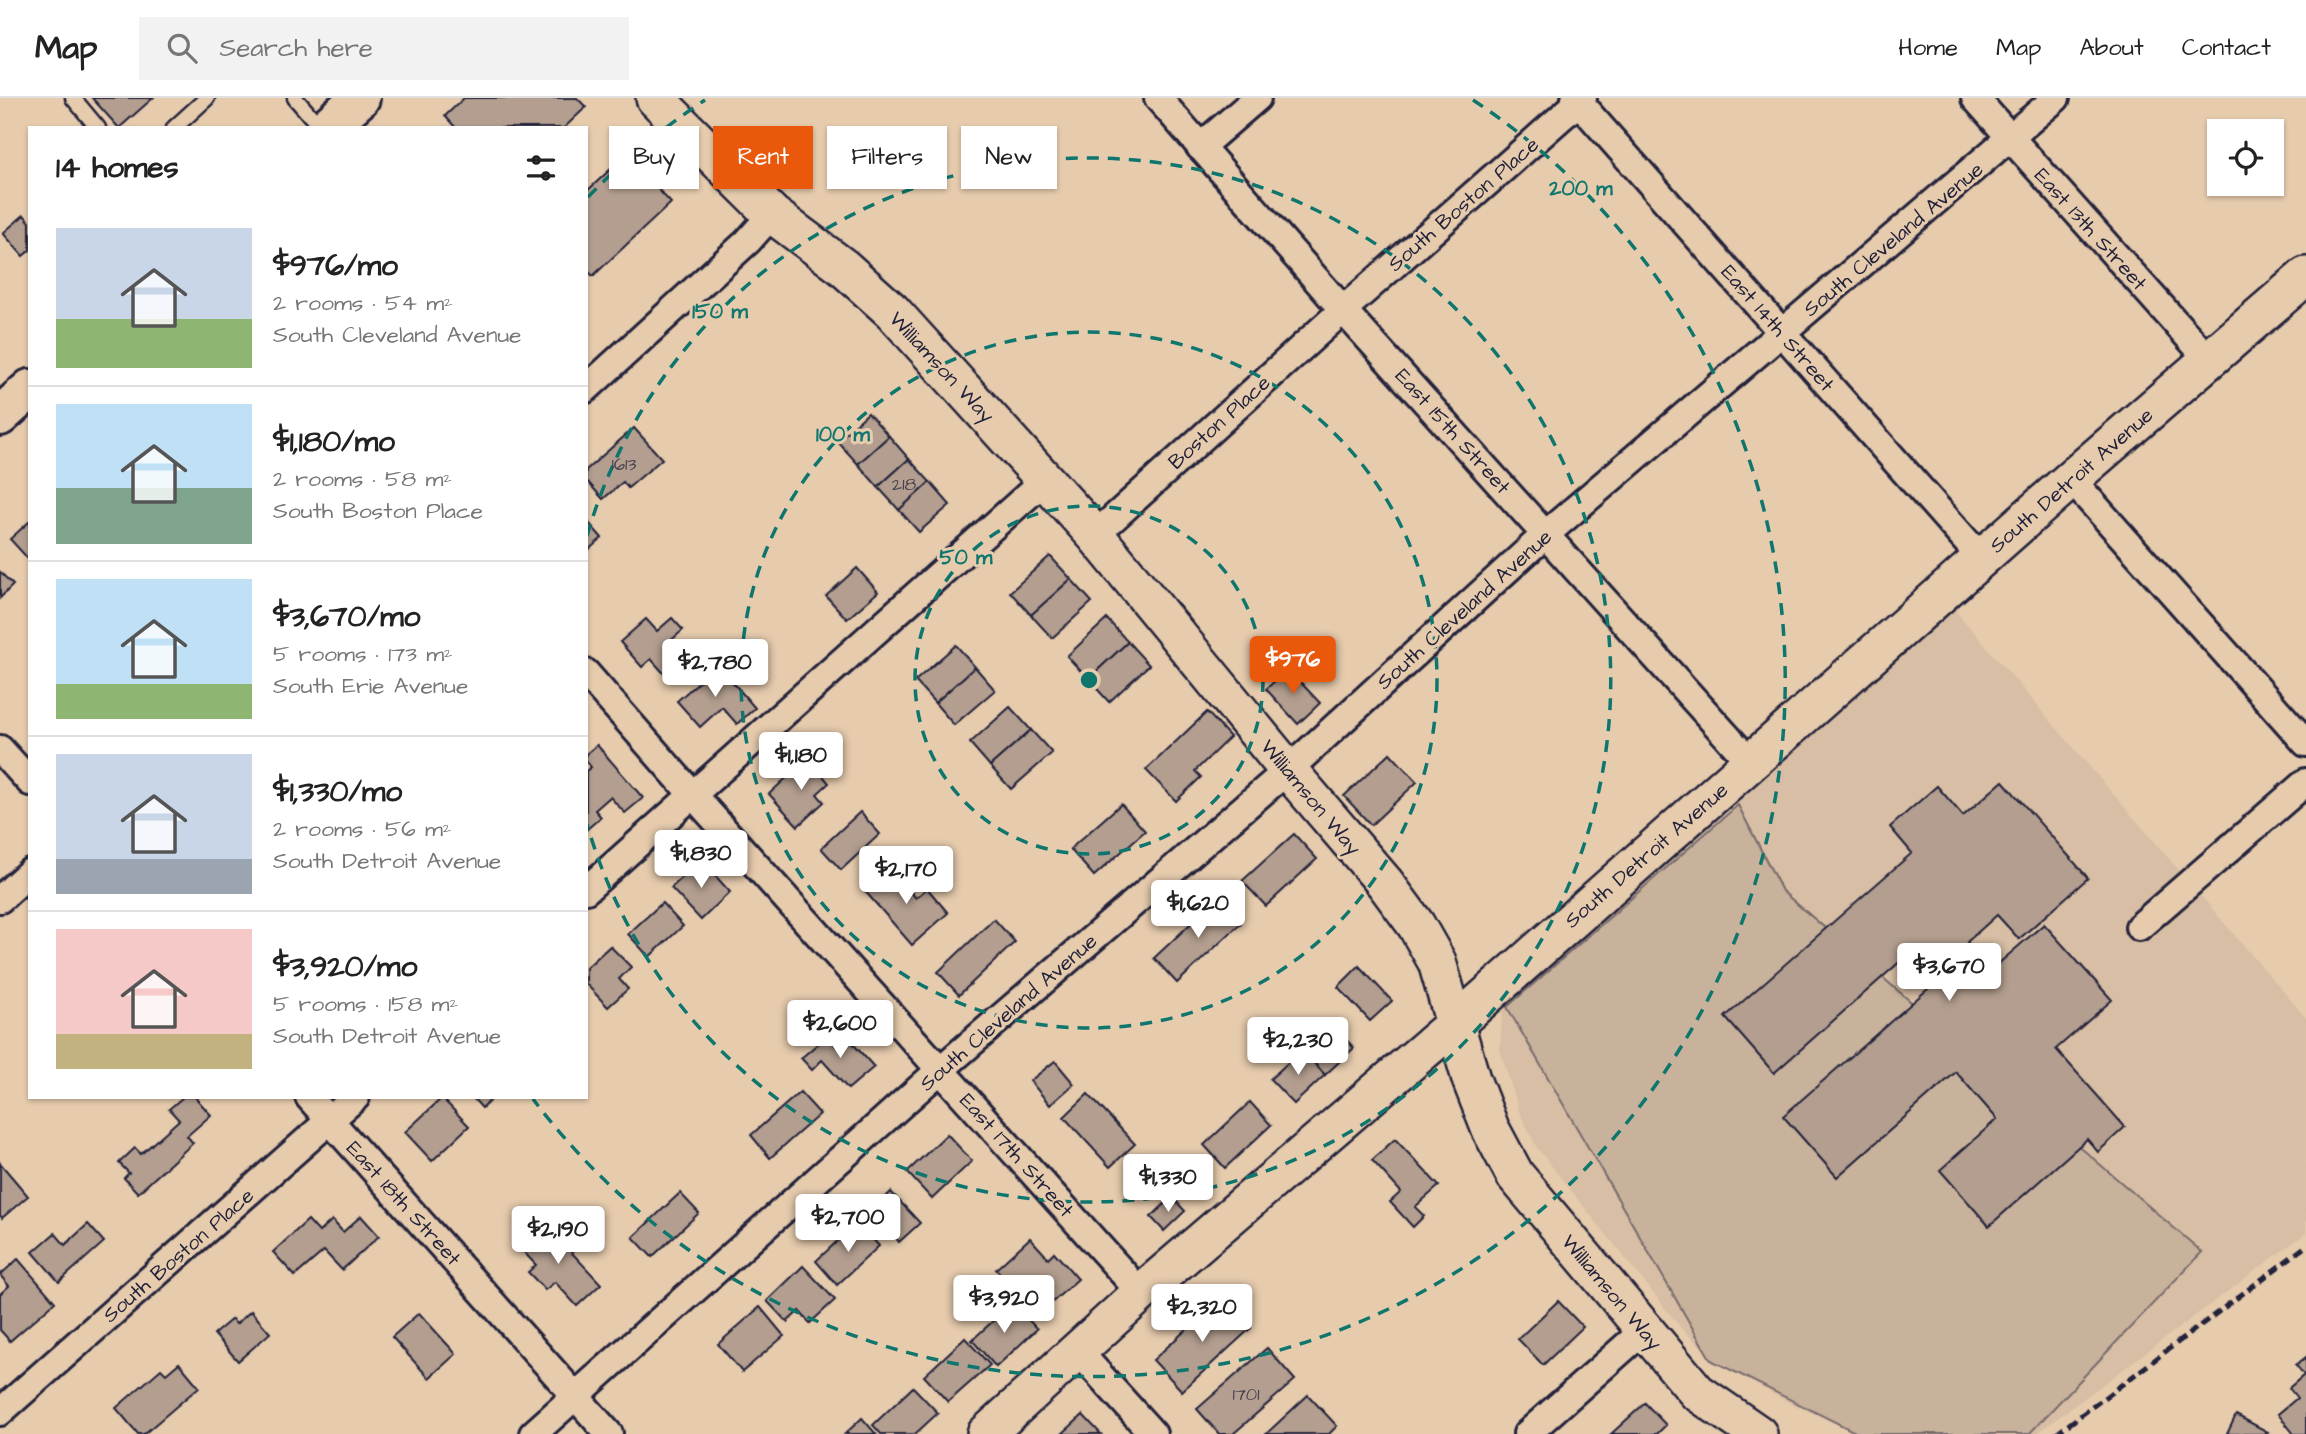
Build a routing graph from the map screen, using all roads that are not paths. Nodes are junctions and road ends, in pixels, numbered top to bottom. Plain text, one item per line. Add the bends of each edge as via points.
1 (73, 98) edge
2 (207, 98) edge
3 (295, 98) edge
4 (360, 98) edge
5 (655, 98) edge
6 (1158, 98) edge
7 (1257, 98) edge
8 (1975, 98) edge
9 (2056, 98) edge
10 (1578, 99) edge
11 (96, 126) edge
12 (175, 126) edge
13 (321, 126) edge
14 (325, 126) edge
15 (2010, 139) junction
16 (1200, 147) junction
17 (772, 214) junction
18 (2304, 280) edge
19 (1343, 310) junction
20 (1783, 333) junction
21 (2208, 360) junction
22 (588, 387) edge
23 (2071, 479) junction
24 (1045, 480) junction
25 (1546, 534) junction
26 (1095, 535) junction
27 (1982, 559) junction
28 (588, 675) edge
29 (2306, 743) edge
30 (0, 749) edge
31 (1751, 763) junction
32 (1287, 770) junction
33 (28, 780) edge
34 (2306, 782) edge
35 (692, 794) junction
36 (28, 874) edge
37 (588, 888) edge
38 (0, 899) edge
39 (2139, 928) dead end
40 (1456, 1023) junction
41 (940, 1070) junction
42 (311, 1099) edge
43 (354, 1099) edge
44 (330, 1120) junction
45 (1141, 1293) junction
46 (1643, 1331) junction
47 (1078, 1351) junction
48 (576, 1396) junction
49 (0, 1412) edge
50 (533, 1434) edge
51 (610, 1434) edge
52 (986, 1434) edge
53 (1153, 1434) edge
54 (1527, 1434) edge
55 (1758, 1434) edge

1 - 11 lane
2 - 12 lane
3 - 13 lane
4 - 14 highway
5 - 17 street, Williamson Way
6 - 16 street, East 15th Street
7 - 16 street
8 - 15 street, East 13th Street
9 - 15 street, South Cleveland Avenue
10 - 19 street, South Boston Place
10 - 20 street, East 14th Street
15 - 20 street, South Cleveland Avenue
15 - 21 street, East 13th Street
16 - 19 street, East 15th Street
17 - 22 street
17 - 24 street, Williamson Way via 892,311
18 - 21 street, South Detroit Avenue
19 - 25 street, East 15th Street
19 - 26 street, Boston Place
20 - 25 street, South Cleveland Avenue
20 - 27 street, East 14th Street
21 - 23 street, South Detroit Avenue
23 - 27 street, South Detroit Avenue
23 - 29 street
24 - 26 street, Williamson Way
24 - 35 street
25 - 31 street, East 15th Street
25 - 32 street, South Cleveland Avenue
26 - 32 street, Williamson Way
27 - 31 street, South Detroit Avenue
28 - 35 street, East 17th Street
30 - 33 street
31 - 40 street, South Detroit Avenue
32 - 40 street, Williamson Way via 1416,925 1437,962
32 - 41 street, South Cleveland Avenue
34 - 39 street
35 - 37 street
35 - 41 street, East 17th Street
36 - 38 street
40 - 45 street, South Detroit Avenue
40 - 46 street, Williamson Way via 1471,1079 1515,1175
41 - 45 street, East 17th Street
41 - 48 street, South Cleveland Avenue
42 - 44 street, East 18th Street
43 - 44 street, South Boston Place
44 - 48 street, East 18th Street
44 - 49 street, South Boston Place
45 - 47 street, South Detroit Avenue
46 - 54 street
46 - 55 street, Williamson Way via 1697,1392
47 - 52 street, South Detroit Avenue
47 - 53 street
48 - 50 street, South Cleveland Avenue
48 - 51 street, East 18th Street

